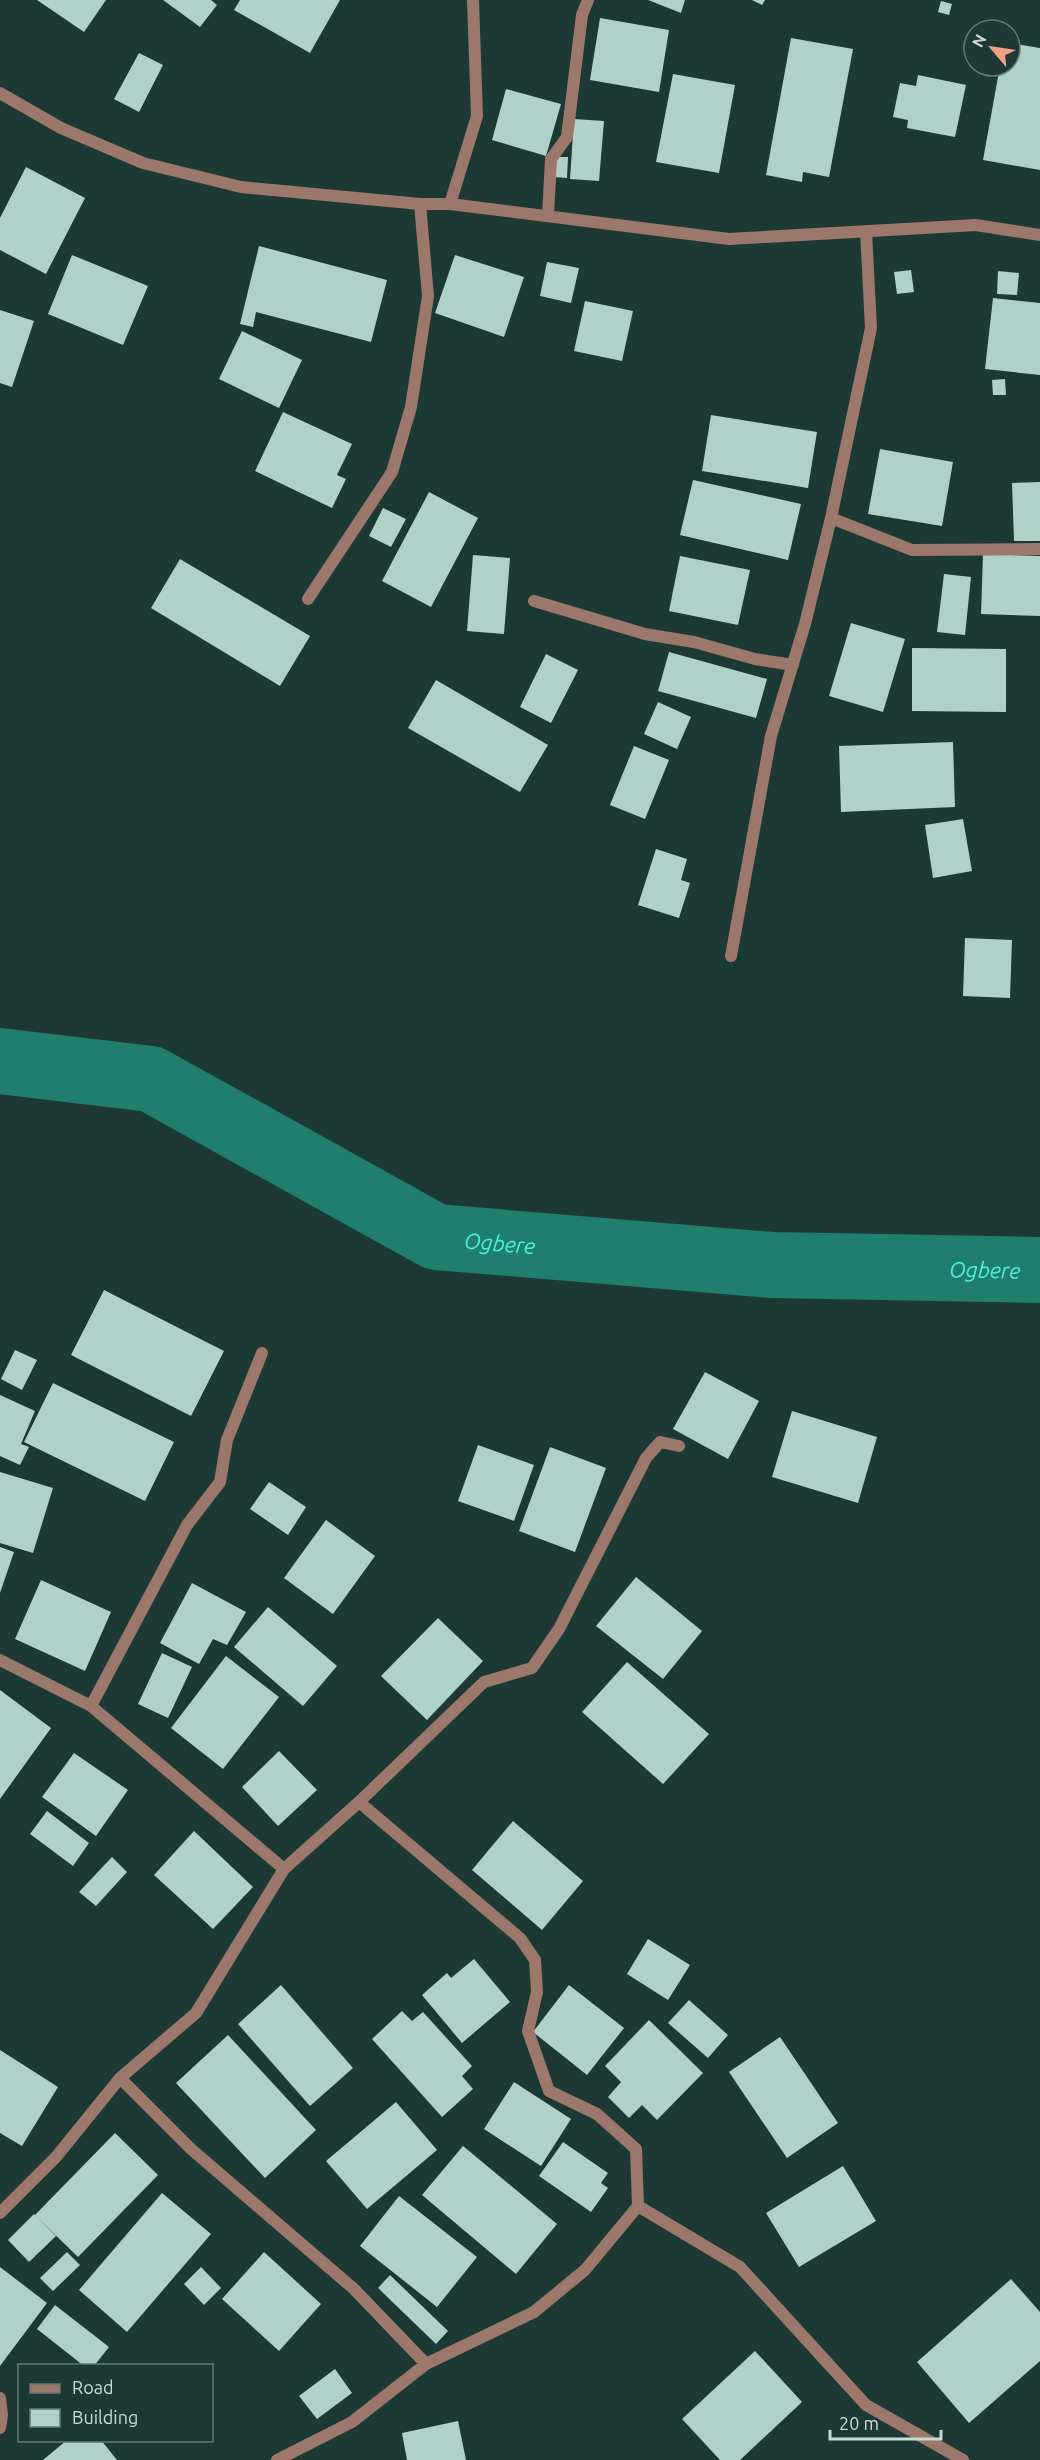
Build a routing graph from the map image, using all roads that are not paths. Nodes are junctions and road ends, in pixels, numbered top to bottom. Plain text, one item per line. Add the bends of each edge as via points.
1 (473, 0) edge
2 (588, 0) edge
3 (0, 93) edge
4 (420, 204) junction
5 (450, 204) junction
6 (548, 216) junction
7 (866, 231) junction
8 (1040, 235) edge
9 (831, 518) junction
10 (1040, 549) edge
11 (308, 599) dead end
12 (534, 601) dead end
13 (793, 665) junction
14 (731, 956) dead end
15 (262, 1353) dead end
16 (680, 1446) dead end
17 (0, 1659) edge
18 (91, 1706) junction
19 (359, 1802) junction
20 (285, 1869) junction
21 (120, 2078) junction
22 (638, 2206) junction
23 (0, 2213) edge
24 (426, 2364) junction
25 (0, 2398) edge
26 (0, 2428) edge
27 (278, 2460) edge
28 (963, 2460) edge

1 - 5 street via 477,116
2 - 6 street via 582,15 567,137 551,159
3 - 4 street via 61,128 143,164 241,187
4 - 5 street
4 - 11 street via 428,296 411,407 392,472
5 - 6 street
6 - 7 street via 729,239
7 - 8 street via 976,225
7 - 9 street via 871,328
9 - 10 street via 912,550
9 - 13 street
12 - 13 street via 645,634
13 - 14 street via 771,736
15 - 18 street via 227,1440 220,1482 187,1525
16 - 19 street via 660,1442 646,1458 559,1629 532,1668 484,1682
17 - 18 street
18 - 20 street
19 - 20 street
19 - 22 street via 520,1938 535,1960 537,1992 528,2031 549,2091 597,2114 636,2149
20 - 21 street via 196,2013
21 - 23 street via 56,2157
21 - 24 street via 191,2149 354,2289
22 - 24 street via 585,2270 534,2312
22 - 28 street via 740,2267 866,2405
24 - 27 street via 352,2422
25 - 26 street

